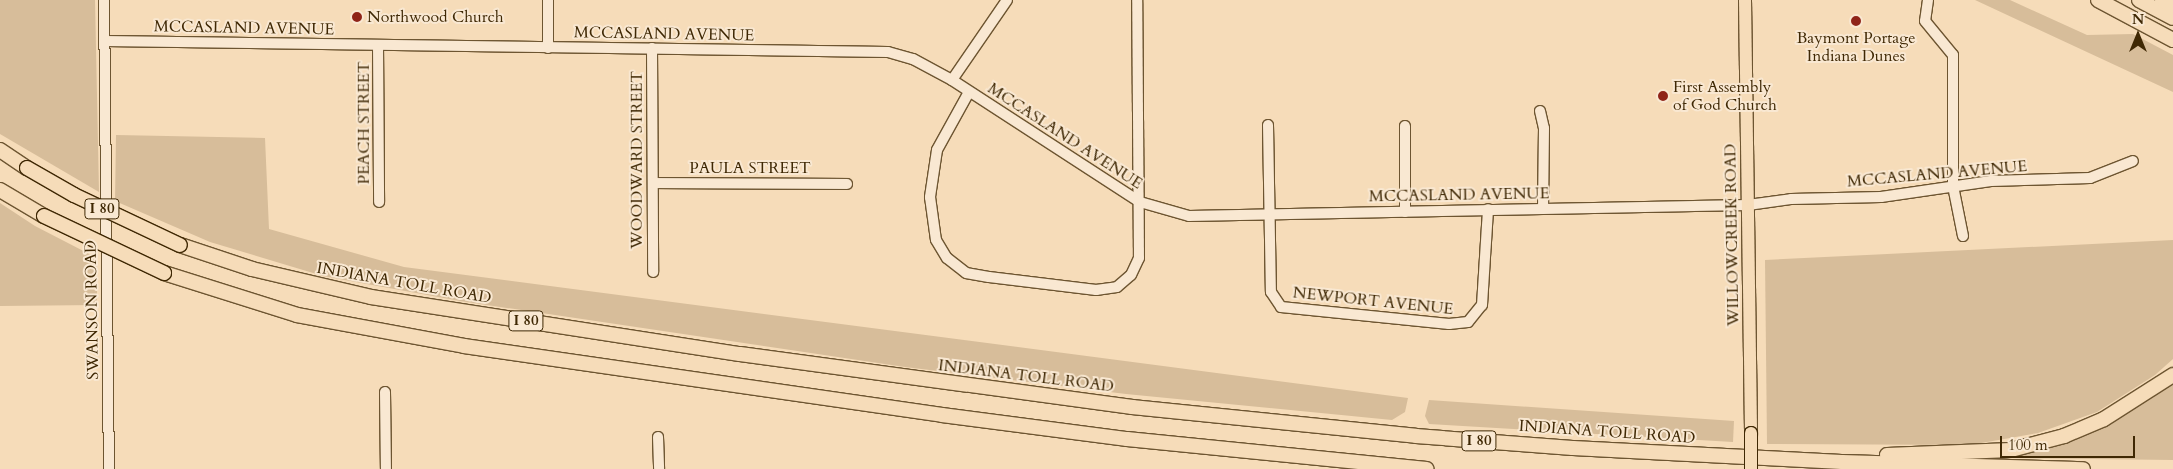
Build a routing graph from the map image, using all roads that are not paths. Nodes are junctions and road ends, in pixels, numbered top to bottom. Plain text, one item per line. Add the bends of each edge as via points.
1 (104, 0) edge
2 (548, 0) edge
3 (1007, 0) edge
4 (1137, 0) edge
5 (1745, 0) edge
6 (1928, 0) edge
7 (2098, 0) edge
8 (2139, 0) edge
9 (2162, 0) edge
10 (2173, 6) edge
11 (2173, 18) edge
12 (2173, 40) edge
13 (105, 41) junction
14 (378, 45) junction
15 (548, 48) junction
16 (652, 48) junction
17 (952, 80) junction
18 (969, 92) junction
19 (1540, 111) dead end
20 (1268, 125) dead end
21 (1405, 126) dead end
22 (0, 150) edge
23 (2133, 161) dead end
24 (653, 183) junction
25 (846, 184) dead end
26 (1953, 186) junction
27 (0, 190) edge
28 (379, 202) dead end
29 (1140, 202) junction
30 (1748, 205) junction
31 (1543, 208) junction
32 (1488, 209) junction
33 (1405, 212) junction
34 (1269, 215) junction
35 (1963, 236) dead end
36 (652, 272) dead end
37 (2173, 375) edge
38 (385, 392) dead end
39 (658, 437) dead end
40 (1842, 462) junction
41 (109, 469) edge
42 (386, 469) edge
43 (659, 469) edge
44 (1426, 469) edge
45 (1751, 469) edge
46 (2083, 469) edge

1 - 13 street, SWANSON ROAD
2 - 15 street
3 - 17 street
4 - 29 street
5 - 30 main road, WILLOWCREEK ROAD
6 - 26 street via 1925,22 1953,55
7 - 12 highway
8 - 11 highway
9 - 10 highway
13 - 14 street, MCCASLAND AVENUE
13 - 41 street, SWANSON ROAD
14 - 15 street, MCCASLAND AVENUE
14 - 28 street, PEACH STREET
15 - 16 street, MCCASLAND AVENUE
16 - 17 street, MCCASLAND AVENUE via 888,52 913,59
16 - 24 street, WOODWARD STREET
17 - 18 street, MCCASLAND AVENUE
18 - 29 street, MCCASLAND AVENUE
18 - 29 street via 937,150 930,197 936,240 947,258 966,273 1096,290 1111,289 1125,282 1139,258
19 - 31 street via 1544,128
20 - 34 street, NEWPORT AVENUE
21 - 33 street
22 - 40 highway, INDIANA TOLL ROAD / I 80, bridge via 82,199 180,245 252,268 371,297 961,385 1416,436
23 - 26 street, MCCASLAND AVENUE via 2090,178 1991,181
24 - 25 street, PAULA STREET
24 - 36 street, WOODWARD STREET
26 - 30 street, MCCASLAND AVENUE via 1881,197 1791,199
26 - 35 street
27 - 44 highway, I 80, bridge via 44,216 164,273 297,315 464,346 1127,439
29 - 34 street, MCCASLAND AVENUE via 1190,216
30 - 31 street, MCCASLAND AVENUE
30 - 45 main road, WILLOWCREEK ROAD, bridge
31 - 32 street, MCCASLAND AVENUE
32 - 33 street, MCCASLAND AVENUE
32 - 34 street, NEWPORT AVENUE via 1482,304 1475,317 1460,324 1281,306 1271,292
33 - 34 street, MCCASLAND AVENUE
37 - 40 highway via 2104,419 2064,436 2011,450 1888,455
38 - 42 street
39 - 43 street
40 - 46 highway, INDIANA TOLL ROAD / I 80

